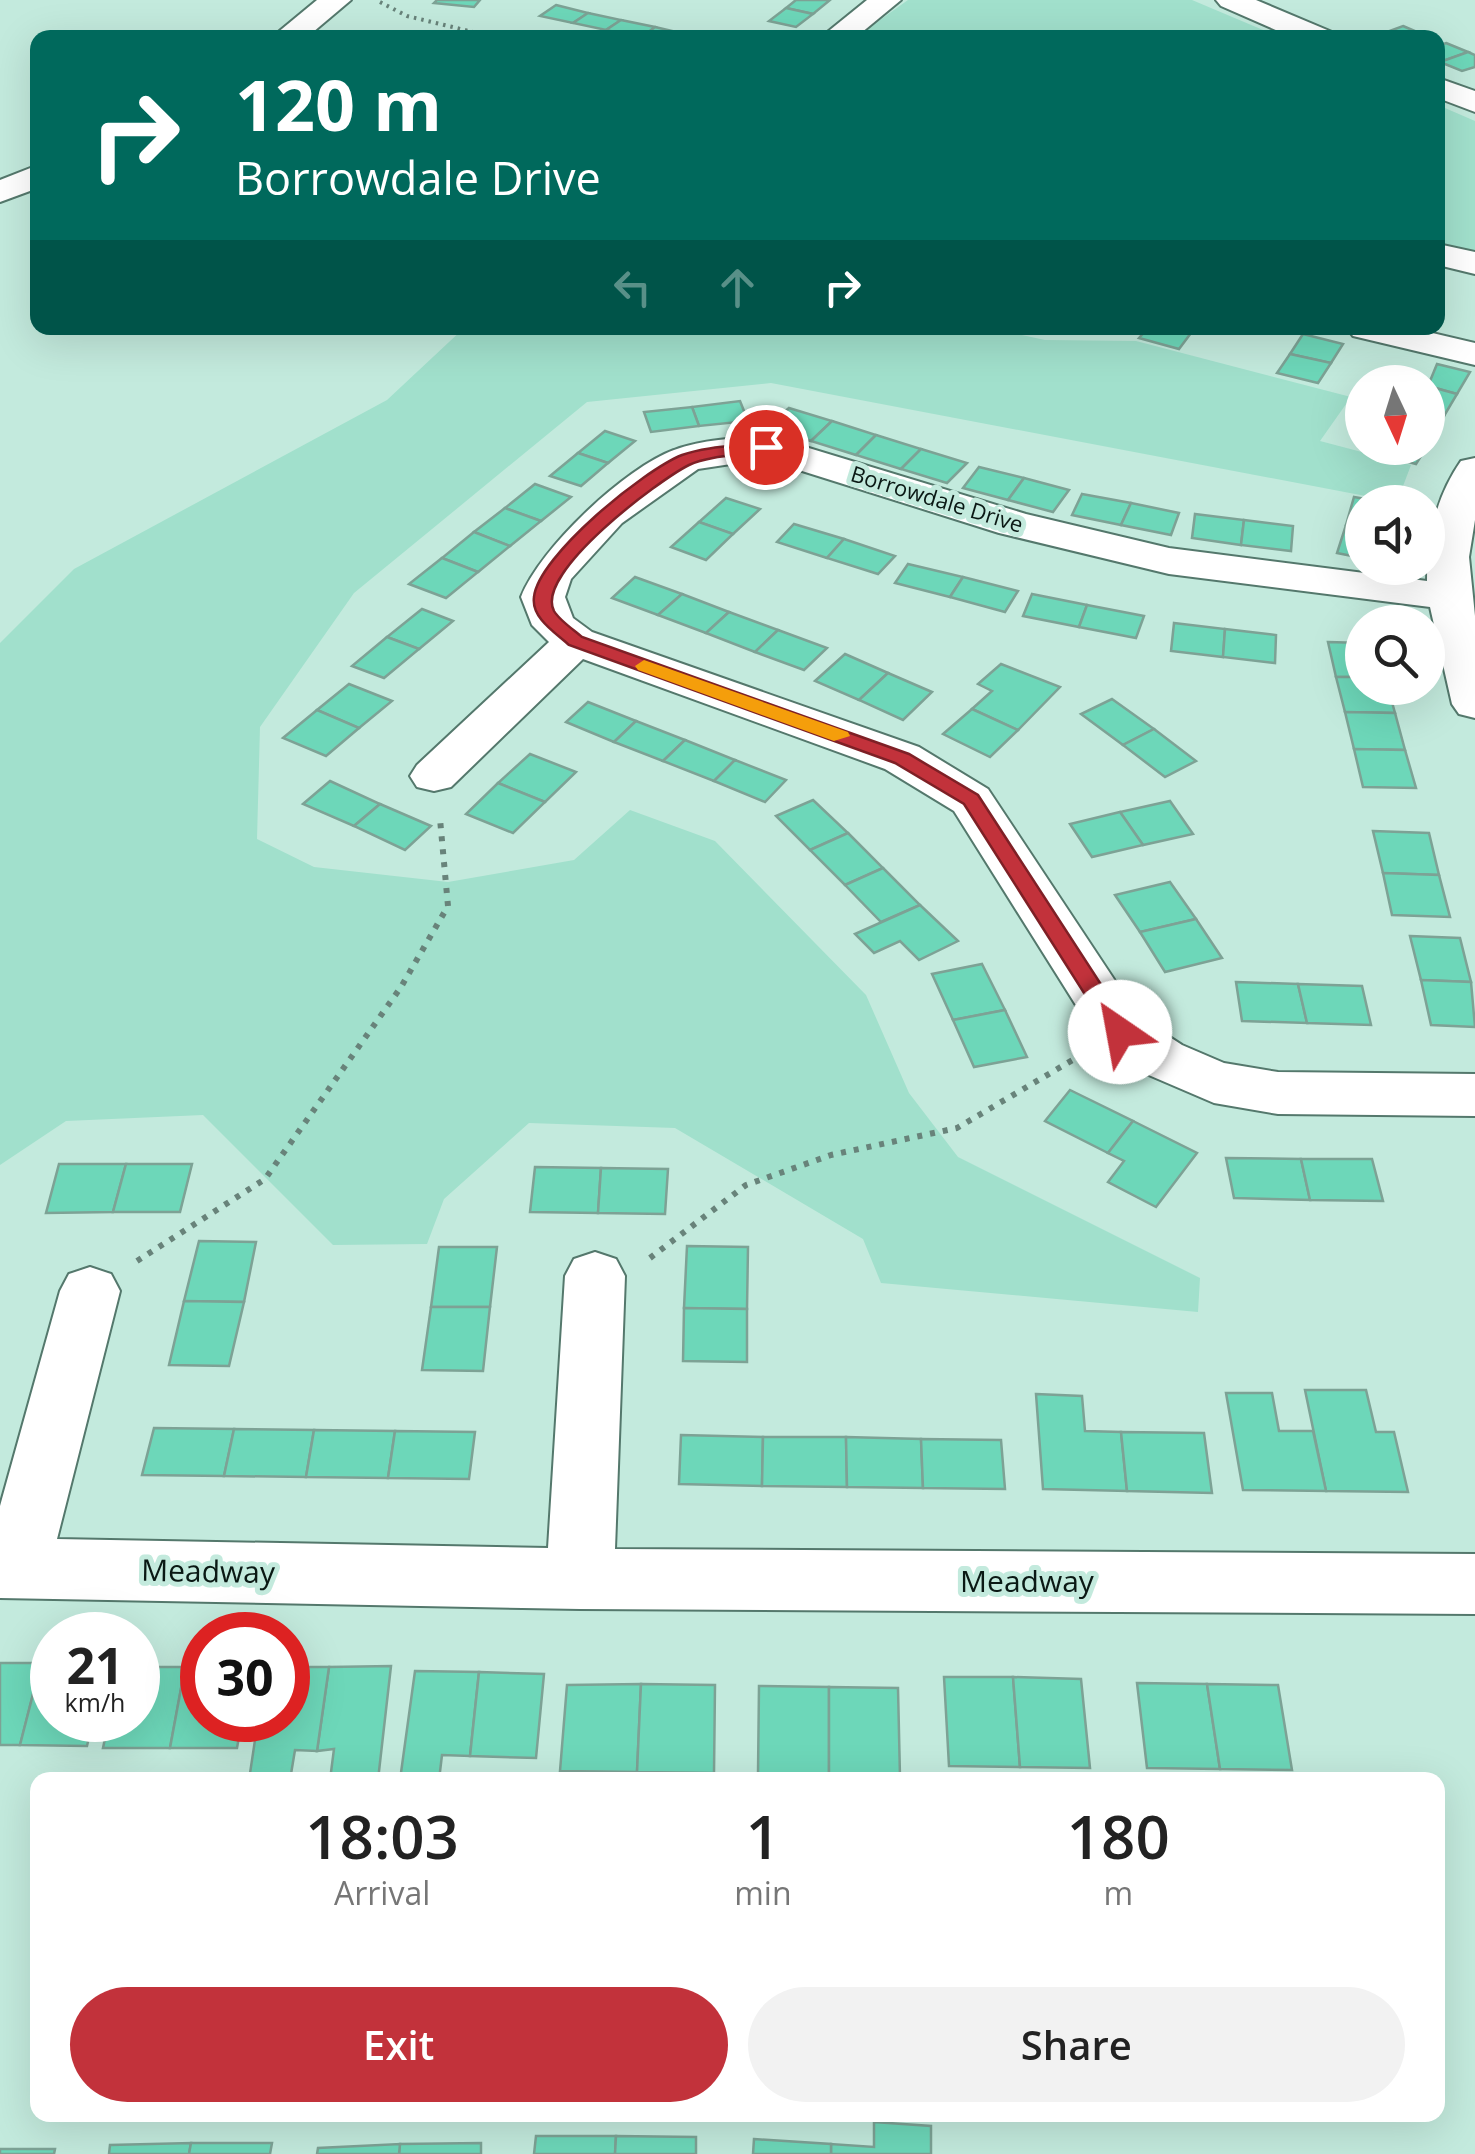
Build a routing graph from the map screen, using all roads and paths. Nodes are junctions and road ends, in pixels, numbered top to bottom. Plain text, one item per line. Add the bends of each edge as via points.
1 (336, 0) edge
2 (376, 0) edge
3 (886, 0) edge
4 (1231, 0) edge
5 (297, 30) edge
6 (465, 30) edge
7 (846, 30) edge
8 (1301, 30) edge
9 (1445, 89) edge
10 (1475, 102) edge
11 (30, 179) edge
12 (0, 192) edge
13 (1445, 256) edge
14 (1475, 263) edge
15 (1395, 335) edge
16 (1475, 354) edge
17 (1475, 470) edge
18 (1464, 518) edge
19 (1446, 596) junction
20 (576, 641) junction
21 (1475, 704) edge
22 (434, 776) joint
23 (1120, 1032) junction
24 (1475, 1095) edge
25 (596, 1276) joint
26 (90, 1291) joint
27 (8, 1568) edge
28 (580, 1580) junction
29 (1475, 1584) edge

1 - 5 street
2 - 6 path via 407,16
3 - 7 street
4 - 8 street
9 - 10 street
11 - 12 street
13 - 14 street
15 - 16 street
17 - 18 street via 1455,504
18 - 19 street
19 - 20 street, Borrowdale Drive via 1169,562 1014,524 766,447 686,460 607,514 552,576 543,597 554,625
19 - 21 street
20 - 22 street
20 - 23 street via 902,758 971,800
22 - 26 path via 448,906 401,987 265,1178
23 - 24 street via 1214,1082 1278,1092
23 - 25 path via 957,1128 831,1155 746,1185 643,1264
25 - 28 street
26 - 27 street, Meadway
27 - 28 street, Meadway
28 - 29 street, Meadway

